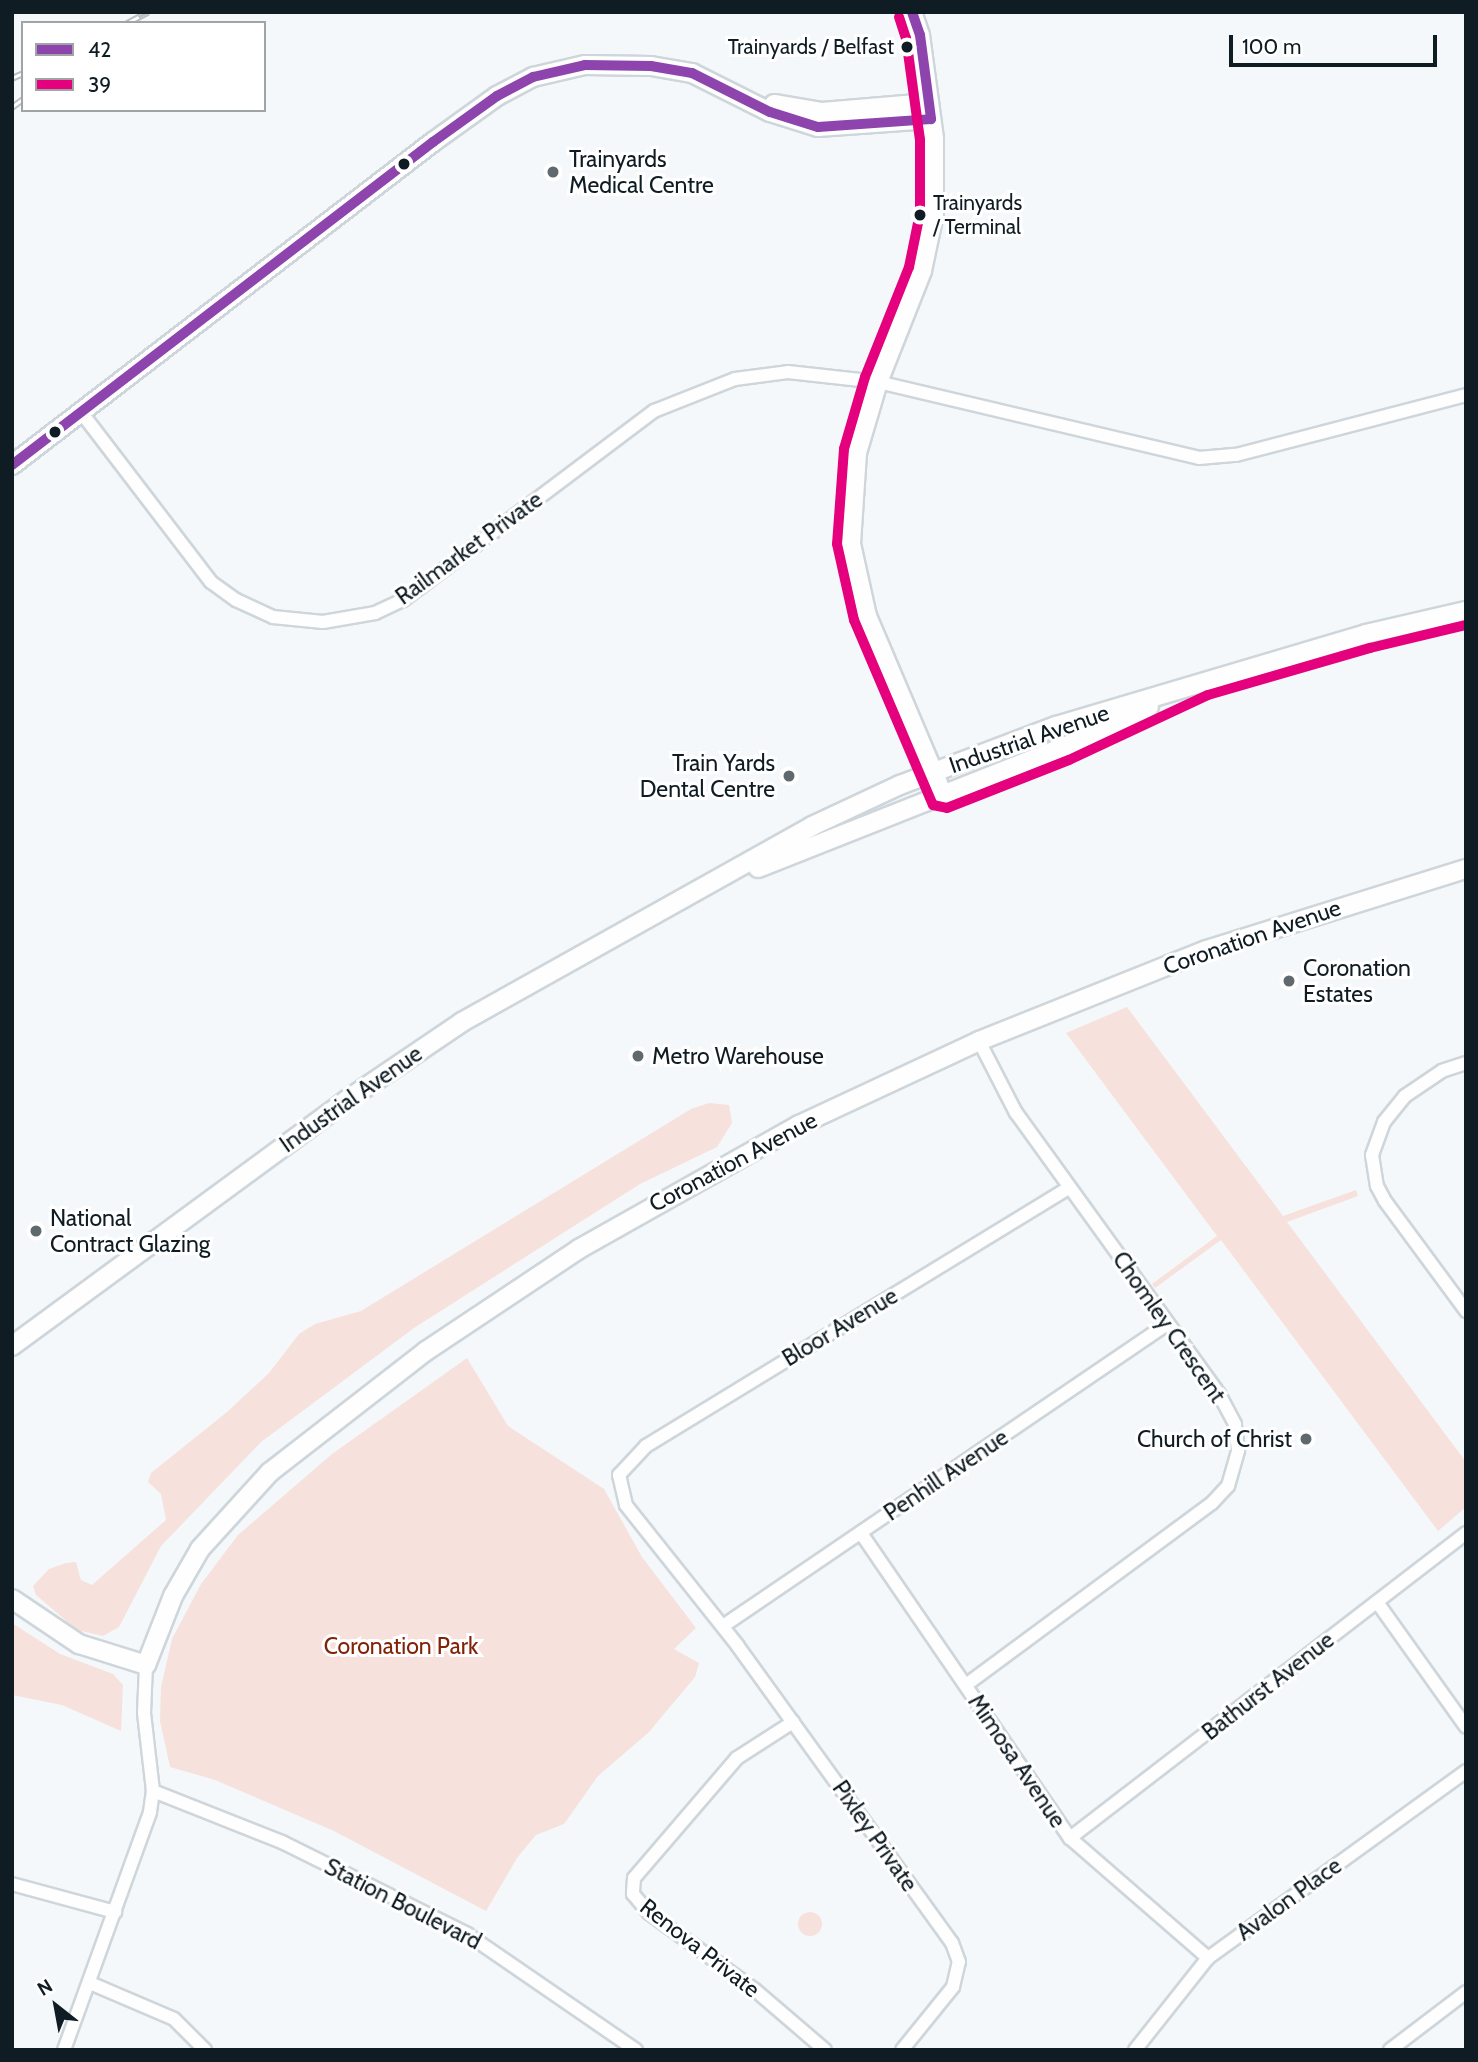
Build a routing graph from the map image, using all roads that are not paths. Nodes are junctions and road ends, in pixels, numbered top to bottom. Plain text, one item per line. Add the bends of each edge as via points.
1 (912, 12) edge
2 (924, 12) edge
3 (920, 35) junction
4 (930, 111) junction
5 (878, 382) junction
6 (1466, 395) edge
7 (81, 412) junction
8 (12, 465) edge
9 (1466, 611) edge
10 (1203, 682) junction
11 (934, 772) junction
12 (943, 795) junction
13 (1466, 869) edge
14 (712, 886) junction
15 (979, 1041) junction
16 (1466, 1063) edge
17 (1069, 1188) junction
18 (1466, 1311) edge
19 (1167, 1324) junction
20 (12, 1346) edge
21 (619, 1475) joint
22 (1466, 1532) edge
23 (861, 1533) junction
24 (12, 1599) edge
25 (1377, 1602) junction
26 (723, 1626) junction
27 (146, 1665) junction
28 (966, 1685) junction
29 (793, 1722) junction
30 (1466, 1727) edge
31 (1466, 1771) edge
32 (153, 1791) junction
33 (1070, 1838) junction
34 (12, 1885) edge
35 (115, 1912) junction
36 (1208, 1958) junction
37 (90, 1983) junction
38 (1466, 1992) edge
39 (64, 2050) edge
40 (205, 2050) edge
41 (636, 2050) edge
42 (825, 2050) edge
43 (902, 2050) edge
44 (1135, 2050) edge
45 (1390, 2050) edge

1 - 3 street
2 - 3 street
3 - 4 street
4 - 5 street via 937,180 931,234
4 - 7 street via 818,127 692,74 631,65 566,68 516,85 372,188
5 - 6 street, Railmarket Private via 1199,458 1236,455
5 - 7 street, Railmarket Private via 827,373 771,373 735,379 672,402 612,440 415,593 375,613 323,622 273,617 218,587
5 - 11 street via 852,477 853,563 870,626
7 - 8 street
9 - 10 street, Industrial Avenue via 1366,634
10 - 11 street, Industrial Avenue via 1056,726
10 - 12 street, Industrial Avenue via 1064,747
11 - 12 street
11 - 14 street, Industrial Avenue via 813,826
12 - 14 street, Industrial Avenue
13 - 15 street, Coronation Avenue via 1218,946
14 - 20 street, Industrial Avenue via 462,1022 339,1106
15 - 17 street, Chomley Crescent via 1016,1113
15 - 27 street, Coronation Avenue via 799,1125 640,1213 495,1304 357,1402 270,1472 211,1534 181,1580
16 - 18 street via 1442,1071 1405,1096 1384,1122 1372,1155 1377,1186 1385,1200
17 - 19 street, Chomley Crescent
17 - 21 street, Bloor Avenue via 646,1446
19 - 23 street, Penhill Avenue
19 - 28 street, Chomley Crescent via 1235,1424 1238,1450 1228,1486
21 - 26 street, Pixley Private via 626,1505
22 - 25 street, Bathurst Avenue
23 - 26 street, Penhill Avenue
23 - 28 street, Mimosa Avenue
24 - 27 street via 79,1644
25 - 30 street
25 - 33 street, Bathurst Avenue
26 - 29 street, Pixley Private
27 - 32 street via 144,1713
28 - 33 street, Mimosa Avenue
29 - 42 street, Renova Private via 737,1758 632,1886 636,1900 649,1913 755,1990
29 - 43 street, Pixley Private via 952,1943 959,1962 953,1987
31 - 36 street, Avalon Place
32 - 35 street
32 - 41 street, Station Boulevard via 282,1842 467,1934
33 - 36 street, Mimosa Avenue
34 - 35 street
35 - 37 street
36 - 44 street, Avalon Place
37 - 39 street
37 - 40 street via 174,2020
38 - 45 street

